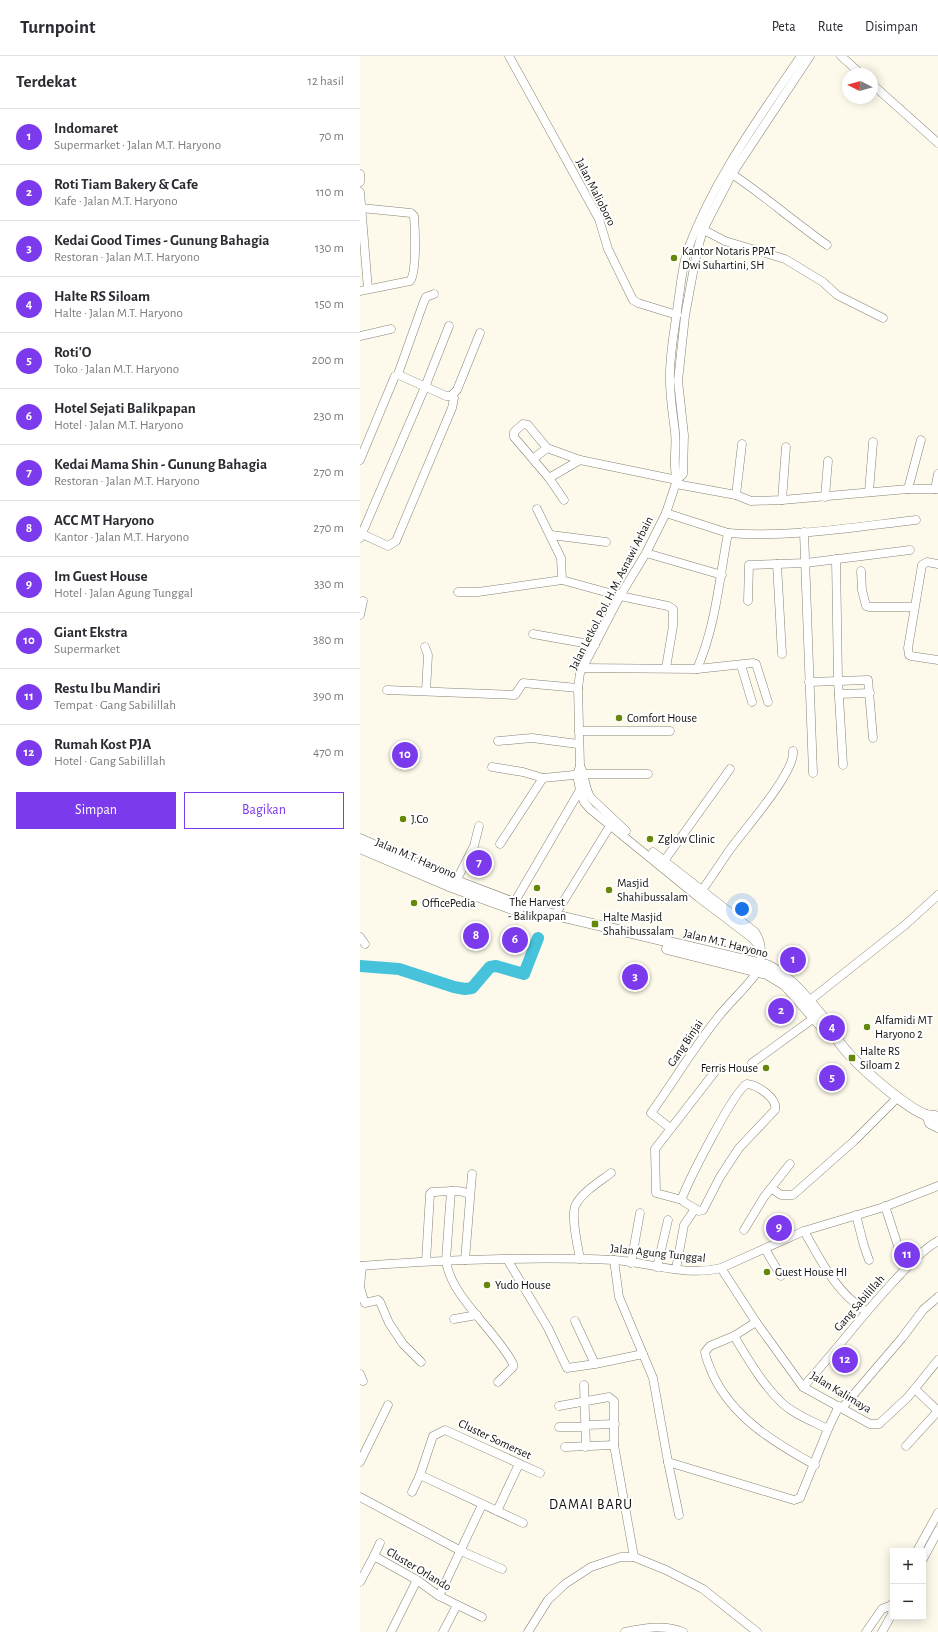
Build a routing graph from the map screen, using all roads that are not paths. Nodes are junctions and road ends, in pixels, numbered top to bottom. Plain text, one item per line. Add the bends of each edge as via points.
1 (509, 56) edge
2 (801, 56) edge
3 (810, 56) edge
4 (840, 56) edge
5 (854, 68) edge
6 (878, 89) edge
7 (938, 143) edge
8 (360, 174) edge
9 (732, 174) junction
10 (360, 182) edge
11 (360, 192) edge
12 (361, 208) edge
13 (701, 228) junction
14 (827, 245) dead end
15 (364, 290) edge
16 (434, 294) dead end
17 (676, 316) junction
18 (883, 318) dead end
19 (449, 326) dead end
20 (391, 329) dead end
21 (480, 333) dead end
22 (360, 336) edge
23 (398, 374) junction
24 (425, 387) junction
25 (452, 395) junction
26 (921, 440) dead end
27 (874, 442) dead end
28 (742, 444) dead end
29 (786, 447) dead end
30 (547, 448) junction
31 (533, 459) junction
32 (360, 460) edge
33 (580, 460) junction
34 (828, 460) dead end
35 (938, 474) edge
36 (549, 478) junction
37 (676, 482) junction
38 (908, 489) junction
39 (936, 489) edge
40 (869, 492) junction
41 (736, 495) junction
42 (825, 496) junction
43 (564, 500) dead end
44 (782, 500) junction
45 (537, 509) dead end
46 (666, 513) junction
47 (916, 520) dead end
48 (804, 532) junction
49 (728, 533) junction
50 (361, 535) edge
51 (551, 535) junction
52 (606, 542) dead end
53 (910, 550) dead end
54 (646, 553) junction
55 (836, 559) junction
56 (806, 563) junction
57 (777, 564) junction
58 (938, 564) edge
59 (861, 571) dead end
60 (722, 575) junction
61 (562, 580) junction
62 (458, 592) dead end
63 (620, 596) junction
64 (363, 601) dead end
65 (748, 601) dead end
66 (914, 607) junction
67 (360, 615) edge
68 (533, 634) dead end
69 (595, 645) junction
70 (425, 647) dead end
71 (782, 654) dead end
72 (938, 660) edge
73 (741, 665) junction
74 (582, 668) junction
75 (666, 668) junction
76 (697, 669) junction
77 (838, 680) junction
78 (809, 682) junction
79 (578, 688) junction
80 (387, 690) dead end
81 (426, 691) junction
82 (870, 693) junction
83 (839, 694) junction
84 (752, 702) dead end
85 (768, 702) dead end
86 (579, 731) junction
87 (670, 731) dead end
88 (873, 738) dead end
89 (498, 741) dead end
90 (578, 744) junction
91 (793, 751) dead end
92 (842, 765) dead end
93 (492, 767) dead end
94 (730, 769) dead end
95 (580, 772) junction
96 (813, 773) dead end
97 (648, 774) dead end
98 (545, 778) junction
99 (580, 790) junction
100 (612, 823) junction
101 (479, 826) dead end
102 (360, 839) edge
103 (500, 844) dead end
104 (360, 848) edge
105 (664, 861) junction
106 (456, 882) junction
107 (700, 894) junction
108 (938, 895) edge
109 (514, 903) junction
110 (550, 916) junction
111 (759, 967) junction
112 (809, 1001) junction
113 (814, 1018) junction
114 (833, 1034) junction
115 (752, 1063) dead end
116 (717, 1069) dead end
117 (898, 1097) junction
118 (927, 1115) junction
119 (938, 1117) edge
120 (938, 1127) edge
121 (670, 1128) junction
122 (790, 1164) dead end
123 (611, 1173) dead end
124 (472, 1174) dead end
125 (938, 1186) edge
126 (771, 1188) junction
127 (450, 1191) junction
128 (470, 1195) junction
129 (682, 1200) junction
130 (885, 1206) junction
131 (695, 1208) junction
132 (640, 1213) dead end
133 (856, 1215) junction
134 (668, 1220) dead end
135 (744, 1230) dead end
136 (804, 1231) junction
137 (938, 1241) edge
138 (898, 1246) dead end
139 (766, 1249) junction
140 (507, 1259) junction
141 (580, 1259) junction
142 (446, 1260) junction
143 (465, 1260) junction
144 (614, 1260) junction
145 (869, 1260) dead end
146 (426, 1261) junction
147 (631, 1263) junction
148 (361, 1266) edge
149 (657, 1267) junction
150 (721, 1268) junction
151 (676, 1269) junction
152 (781, 1276) dead end
153 (938, 1297) edge
154 (865, 1312) junction
155 (477, 1315) junction
156 (454, 1318) dead end
157 (574, 1322) dead end
158 (756, 1322) junction
159 (734, 1336) junction
160 (643, 1354) junction
161 (938, 1360) edge
162 (421, 1362) dead end
163 (595, 1364) junction
164 (498, 1382) dead end
165 (584, 1385) dead end
166 (804, 1387) junction
167 (915, 1389) junction
168 (585, 1400) junction
169 (388, 1405) dead end
170 (559, 1406) dead end
171 (841, 1407) junction
172 (938, 1411) edge
173 (615, 1424) junction
174 (586, 1426) junction
175 (559, 1427) dead end
176 (828, 1429) junction
177 (614, 1446) junction
178 (906, 1446) dead end
179 (565, 1447) dead end
180 (586, 1447) junction
181 (360, 1462) edge
182 (668, 1462) junction
183 (519, 1464) junction
184 (814, 1466) junction
185 (540, 1473) dead end
186 (420, 1475) junction
187 (412, 1492) dead end
188 (360, 1497) edge
189 (482, 1505) junction
190 (496, 1511) junction
191 (938, 1513) edge
192 (679, 1516) dead end
193 (523, 1523) dead end
194 (933, 1533) edge
195 (380, 1543) dead end
196 (920, 1548) edge
197 (926, 1550) edge
198 (461, 1551) junction
199 (374, 1556) junction
200 (634, 1557) junction
201 (502, 1569) dead end
202 (417, 1580) junction
203 (360, 1582) edge
204 (439, 1596) junction
205 (457, 1605) junction
206 (890, 1605) edge
207 (482, 1617) dead end
208 (890, 1618) edge
209 (391, 1632) edge
210 (443, 1632) edge
211 (528, 1632) edge
212 (626, 1632) edge
213 (683, 1632) edge
214 (757, 1632) edge
215 (866, 1632) edge
216 (882, 1632) edge

1 - 17 street, Jalan Malioboro via 599,219 608,249 634,300
2 - 13 street, Jalan Letkol. Pol. H.M. Asnawi Arbain via 727,169
3 - 9 street, Jalan Letkol. Pol. H.M. Asnawi Arbain
4 - 5 street
6 - 7 street
8 - 10 street
9 - 13 street, Jalan Letkol. Pol. H.M. Asnawi Arbain
9 - 14 street
11 - 12 street
12 - 15 street
12 - 15 street via 411,212 415,225 415,266 410,281
13 - 17 street, Jalan Letkol. Pol. H.M. Asnawi Arbain via 686,257
13 - 18 street via 724,241 785,259 823,282 837,294
13 - 37 street, Jalan Letkol. Pol. H.M. Asnawi Arbain via 687,303 678,381 684,461 683,474
16 - 23 street via 426,297
17 - 37 street, Jalan Letkol. Pol. H.M. Asnawi Arbain via 670,381
19 - 24 street
20 - 22 street
21 - 25 street
23 - 24 street
23 - 32 street via 394,377
24 - 25 street via 446,396
24 - 50 street
25 - 50 street via 452,408 396,541 388,546
26 - 38 street
27 - 40 street
28 - 41 street
29 - 44 street
30 - 31 street
30 - 31 street via 528,425 523,424 514,432 514,437
30 - 33 street
31 - 36 street
33 - 36 street
33 - 37 street
34 - 42 street
35 - 39 street
36 - 43 street
37 - 41 street
37 - 46 street, Jalan Letkol. Pol. H.M. Asnawi Arbain
38 - 39 street
38 - 40 street
40 - 42 street
41 - 44 street via 751,501
42 - 44 street
45 - 51 street
46 - 49 street
46 - 54 street, Jalan Letkol. Pol. H.M. Asnawi Arbain
47 - 48 street
48 - 49 street via 750,535
48 - 56 street
49 - 60 street
51 - 52 street
51 - 61 street via 561,558
53 - 55 street
54 - 60 street
54 - 63 street, Jalan Letkol. Pol. H.M. Asnawi Arbain
55 - 56 street
55 - 77 street
56 - 57 street
56 - 78 street
57 - 65 street via 748,566
57 - 71 street
58 - 66 street via 927,562 922,565
59 - 66 street via 866,606
60 - 76 street via 707,645
61 - 62 street via 478,592
61 - 63 street
63 - 69 street, Jalan Letkol. Pol. H.M. Asnawi Arbain
63 - 75 street via 671,607 674,613 673,626
64 - 67 street
66 - 72 street via 909,654 918,658
68 - 69 street
69 - 74 street, Jalan Letkol. Pol. H.M. Asnawi Arbain
70 - 81 street via 428,655
73 - 76 street
73 - 84 street
73 - 85 street via 756,664
74 - 75 street
74 - 79 street, Jalan Letkol. Pol. H.M. Asnawi Arbain
75 - 76 street
77 - 78 street
77 - 82 street via 866,679 869,682
77 - 83 street
78 - 96 street
79 - 81 street via 525,683 515,695
79 - 86 street, Jalan Letkol. Pol. H.M. Asnawi Arbain
80 - 81 street
82 - 83 street
82 - 88 street
83 - 92 street
86 - 87 street
86 - 90 street, Jalan Letkol. Pol. H.M. Asnawi Arbain
89 - 90 street via 532,738
90 - 95 street, Jalan Letkol. Pol. H.M. Asnawi Arbain
91 - 107 street via 792,762 762,809 729,850
93 - 98 street
94 - 105 street
95 - 97 street
95 - 98 street
95 - 99 street, Jalan Letkol. Pol. H.M. Asnawi Arbain
95 - 100 street, Jalan Letkol. Pol. H.M. Asnawi Arbain via 587,793
98 - 103 street
99 - 100 street, Jalan Letkol. Pol. H.M. Asnawi Arbain via 584,802
99 - 109 street
100 - 105 street, Jalan Letkol. Pol. H.M. Asnawi Arbain
100 - 107 street, Jalan Letkol. Pol. H.M. Asnawi Arbain
100 - 110 street
101 - 106 street via 474,846
102 - 106 main road, Jalan M.T. Haryono
104 - 110 main road, Jalan M.T. Haryono via 483,899
105 - 107 street, Jalan Letkol. Pol. H.M. Asnawi Arbain
106 - 109 main road, Jalan M.T. Haryono
107 - 111 street, Jalan Letkol. Pol. H.M. Asnawi Arbain via 760,947
108 - 112 street via 906,925
109 - 110 main road, Jalan M.T. Haryono
110 - 111 main road, Jalan M.T. Haryono
111 - 112 main road, Jalan M.T. Haryono via 787,977
111 - 113 main road, Jalan M.T. Haryono via 785,985
111 - 121 street, Gang Binjai via 704,1035 651,1113
112 - 114 main road, Jalan M.T. Haryono via 832,1028
113 - 114 main road, Jalan M.T. Haryono via 827,1033
113 - 115 street
114 - 117 main road, Jalan M.T. Haryono via 853,1059
116 - 121 street
117 - 118 main road, Jalan M.T. Haryono
117 - 126 street via 854,1141 793,1195 781,1195
118 - 119 main road, Jalan M.T. Haryono
118 - 120 main road, Jalan M.T. Haryono via 930,1122
121 - 129 street via 656,1149 655,1190 658,1195
122 - 126 street
123 - 141 street via 589,1190 575,1207
124 - 128 street
125 - 130 street, Jalan Agung Tunggal
126 - 135 street
127 - 128 street
127 - 142 street
127 - 146 street via 430,1194
128 - 143 street
129 - 131 street
129 - 131 street via 731,1103 742,1086 753,1085 772,1099 776,1110 739,1148 703,1210
130 - 133 street, Jalan Agung Tunggal
130 - 138 street
131 - 151 street via 684,1225
132 - 147 street
133 - 136 street, Jalan Agung Tunggal
133 - 145 street
134 - 149 street
136 - 139 street, Jalan Agung Tunggal
136 - 154 street via 832,1280
137 - 154 street, Gang Sabilillah via 906,1268
139 - 150 street, Jalan Agung Tunggal
139 - 152 street
140 - 141 street, Jalan Agung Tunggal
140 - 143 street, Jalan Agung Tunggal
140 - 163 street via 548,1328 567,1368
141 - 144 street, Jalan Agung Tunggal
142 - 143 street, Jalan Agung Tunggal
142 - 146 street, Jalan Agung Tunggal
142 - 155 street via 451,1279
144 - 147 street, Jalan Agung Tunggal
144 - 160 street via 619,1297
146 - 148 street, Jalan Agung Tunggal
147 - 149 street, Jalan Agung Tunggal
148 - 162 street via 360,1287 364,1301 380,1302 389,1323 403,1344
149 - 151 street, Jalan Agung Tunggal
150 - 151 street, Jalan Agung Tunggal via 707,1271
150 - 158 street, Jalan Kalimaya
153 - 171 street
154 - 166 street, Gang Sabilillah
155 - 156 street
155 - 164 street via 514,1364
157 - 163 street
158 - 159 street
158 - 166 street, Jalan Kalimaya
159 - 176 street via 766,1385 783,1404
159 - 184 street via 710,1346 705,1352 705,1358 722,1393 772,1441
160 - 163 street
160 - 182 street via 653,1378
161 - 167 street, Jalan Kalimaya
165 - 168 street
166 - 171 street, Jalan Kalimaya
167 - 171 street, Jalan Kalimaya via 877,1425 870,1424
167 - 172 street
168 - 170 street
168 - 173 street via 609,1397 612,1399 615,1404
168 - 174 street
169 - 181 street
171 - 176 street
172 - 178 street
173 - 174 street
173 - 177 street
174 - 175 street
174 - 180 street
176 - 184 street
177 - 180 street
177 - 200 street
179 - 180 street
182 - 184 street via 794,1500 802,1496
182 - 192 street
183 - 185 street, Cluster Somerset
183 - 186 street, Cluster Somerset via 446,1430 433,1436
183 - 190 street
186 - 187 street, Cluster Somerset
186 - 189 street
188 - 198 street
189 - 190 street
189 - 198 street
190 - 193 street
191 - 194 street
194 - 196 street
194 - 197 street
195 - 199 street
198 - 201 street
198 - 204 street
199 - 202 street, Cluster Orlando
199 - 203 street, Cluster Orlando
200 - 211 street via 622,1557 591,1567 565,1584 548,1600
200 - 214 street via 704,1589
202 - 204 street, Cluster Orlando
202 - 209 street
204 - 205 street, Cluster Orlando
205 - 207 street, Cluster Orlando
205 - 210 street, Cluster Orlando
206 - 215 street via 882,1609
208 - 216 street
212 - 213 street via 658,1627

